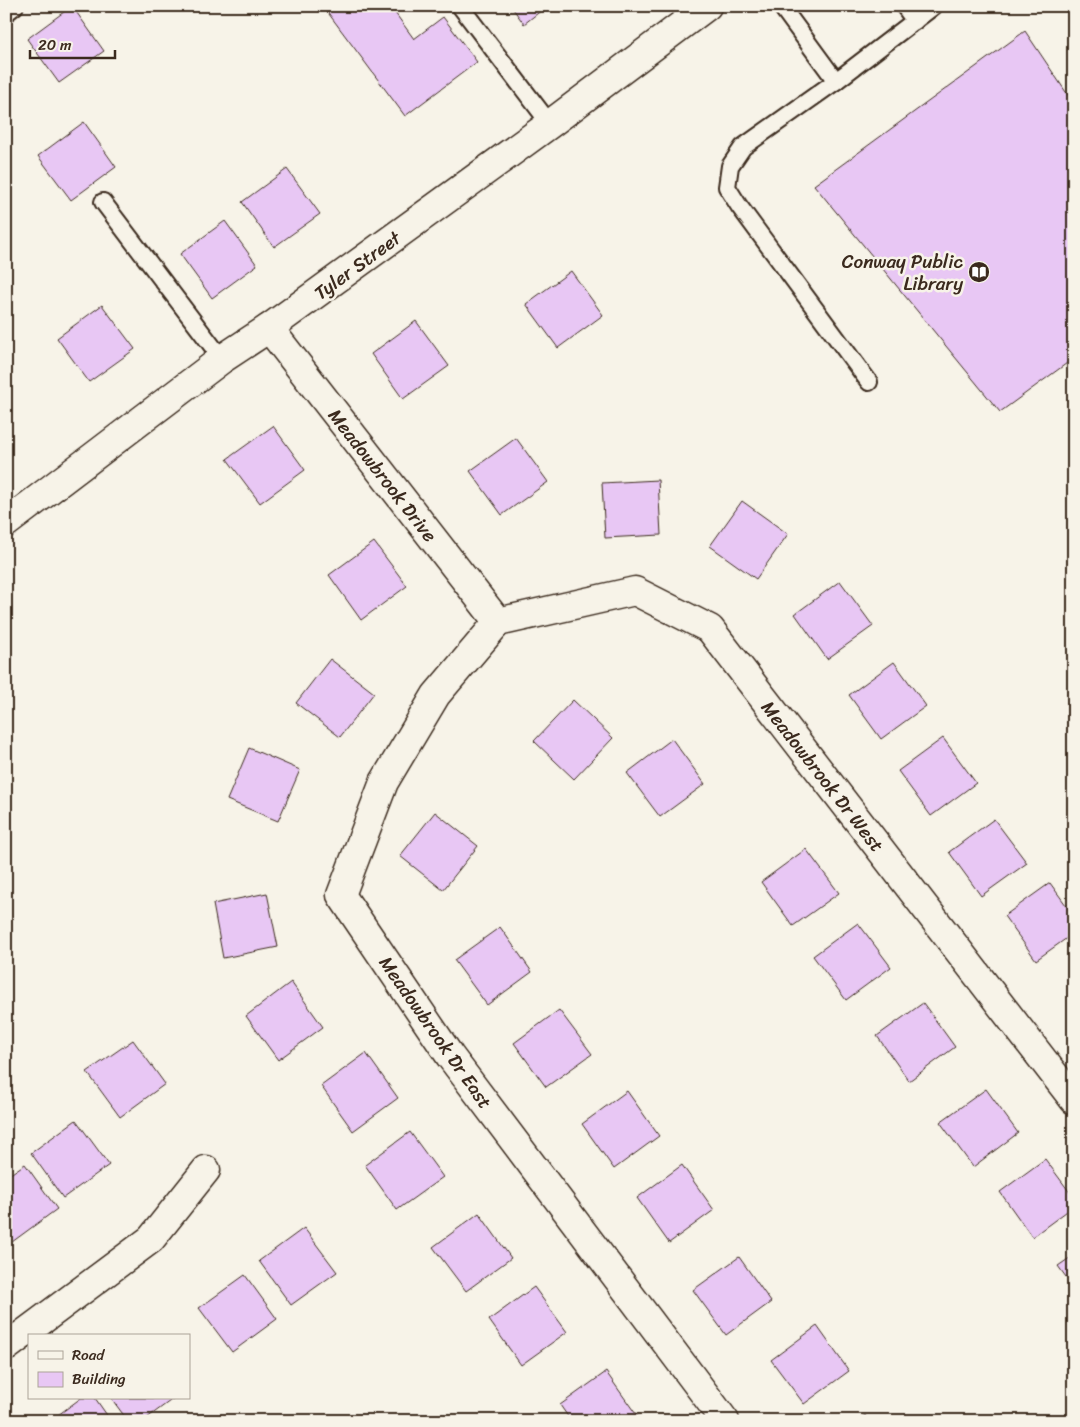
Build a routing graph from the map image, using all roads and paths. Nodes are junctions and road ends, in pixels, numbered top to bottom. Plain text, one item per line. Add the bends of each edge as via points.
1 (16, 6) edge
2 (460, 6) edge
3 (707, 6) edge
4 (782, 6) edge
5 (904, 6) edge
6 (934, 6) edge
7 (6, 13) edge
8 (915, 20) junction
9 (836, 81) junction
10 (550, 124) junction
11 (104, 202) dead end
12 (269, 328) junction
13 (222, 359) junction
14 (869, 382) dead end
15 (6, 523) edge
16 (498, 622) junction
17 (1074, 1100) edge
18 (206, 1170) dead end
19 (6, 1347) edge
20 (725, 1421) edge

1 - 7 lane
2 - 10 lane
3 - 10 street, Tyler Street
4 - 9 lane
5 - 8 lane
6 - 8 lane
8 - 9 lane
9 - 14 lane via 743,147 730,166 727,187
10 - 12 street, Tyler Street
11 - 13 lane
12 - 13 street, Tyler Street
12 - 16 street, Meadowbrook Drive
13 - 15 street, Tyler Street
16 - 17 street, Meadowbrook Dr West via 635,591 710,629
16 - 20 street, Meadowbrook Dr East via 436,695 384,782 341,895 450,1056
18 - 19 street via 151,1239

